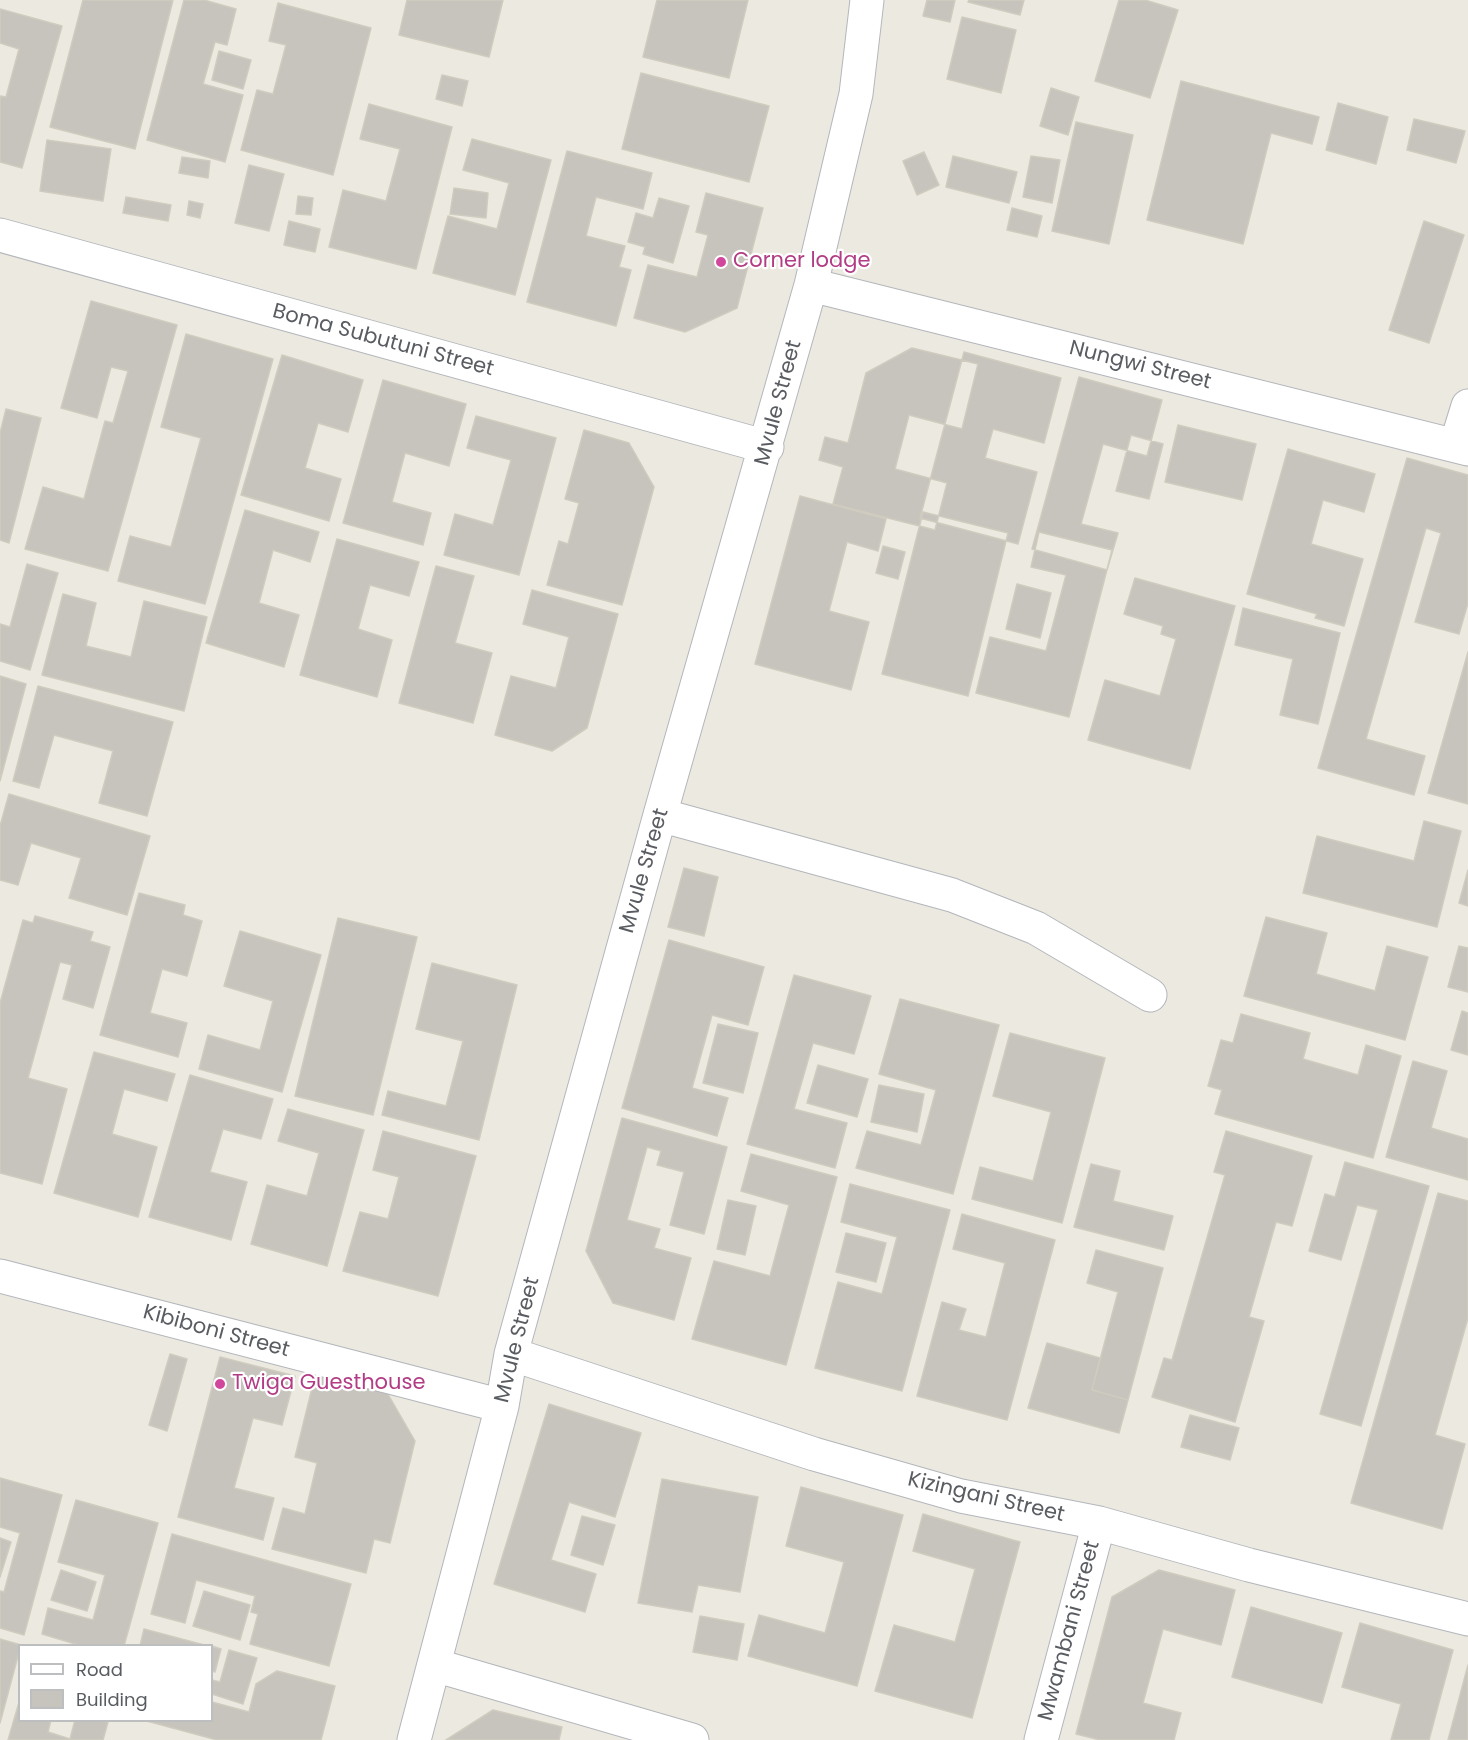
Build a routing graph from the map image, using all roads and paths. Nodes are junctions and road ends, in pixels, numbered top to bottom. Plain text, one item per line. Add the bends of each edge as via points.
1 (867, 0) edge
2 (0, 235) edge
3 (811, 285) junction
4 (1468, 406) edge
5 (767, 447) junction
6 (1462, 447) edge
7 (660, 814) junction
8 (1150, 995) dead end
9 (0, 1276) edge
10 (511, 1354) junction
11 (502, 1406) junction
12 (1099, 1523) junction
13 (1468, 1618) edge
14 (434, 1665) junction
15 (414, 1740) edge
16 (692, 1740) edge
17 (1041, 1740) edge

1 - 3 street, Mvule Street via 856,94
2 - 5 street, Boma Subutuni Street
3 - 5 street, Mvule Street
3 - 6 street, Nungwi Street
4 - 6 street
5 - 7 street, Mvule Street
7 - 8 street via 952,895 1036,928
7 - 10 street, Mvule Street
9 - 11 street, Kibiboni Street
10 - 11 street, Mvule Street
10 - 12 street, Kizingani Street via 814,1454 961,1496
11 - 14 street, Mvule Street
12 - 13 street, Kizingani Street via 1249,1565
12 - 17 street, Mwambani Street
14 - 15 street, Mvule Street
14 - 16 street

